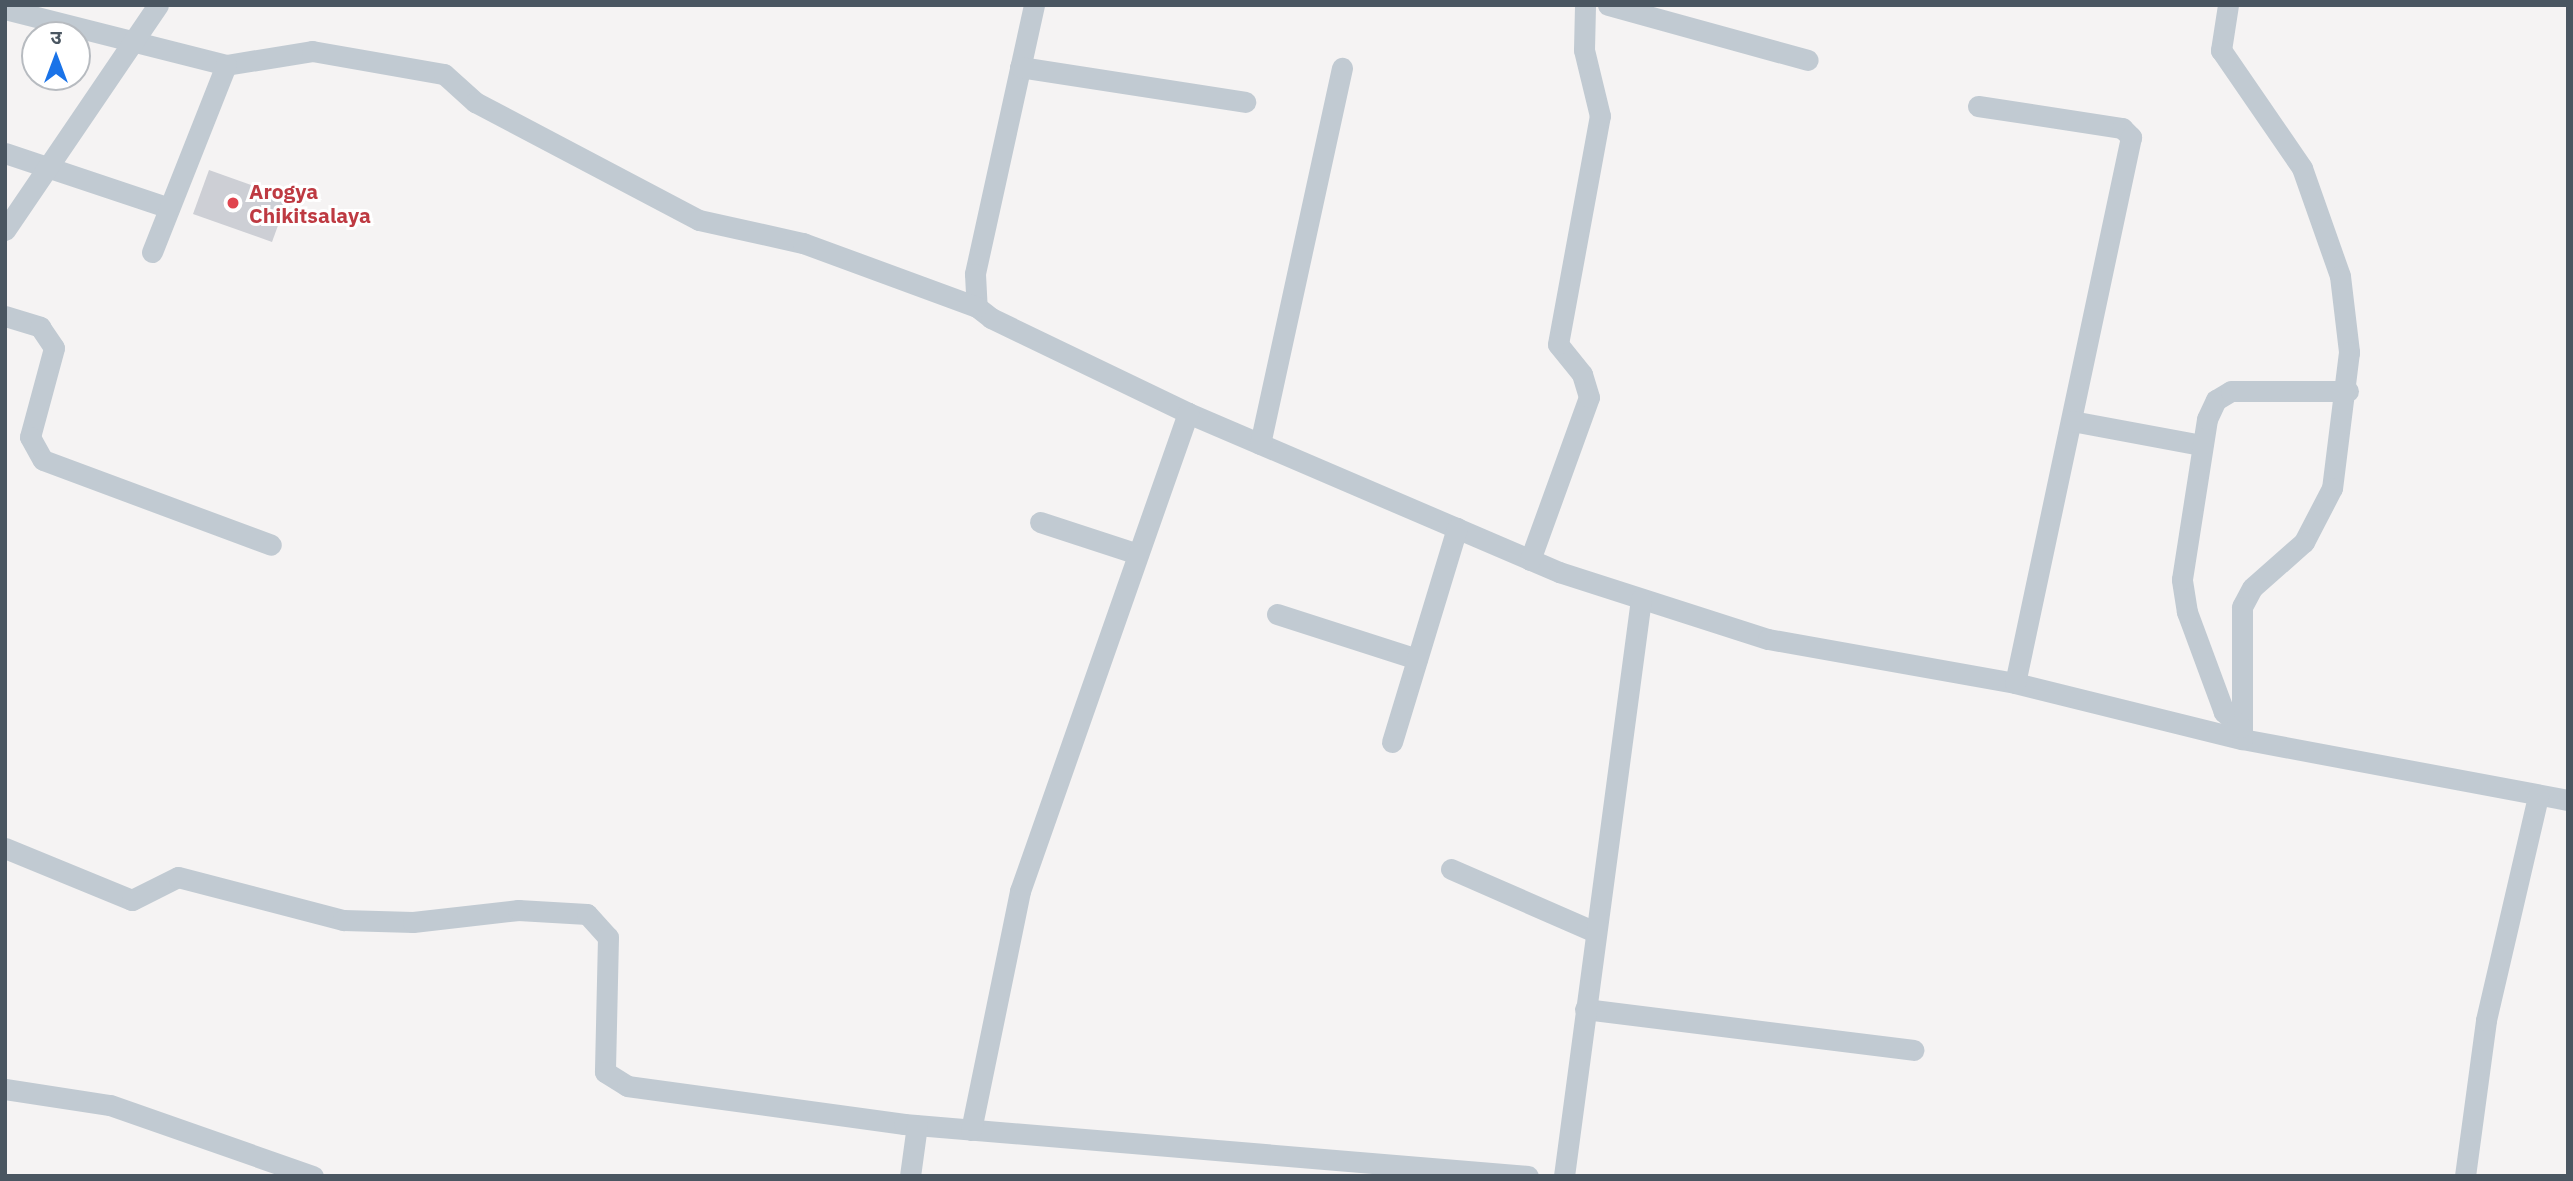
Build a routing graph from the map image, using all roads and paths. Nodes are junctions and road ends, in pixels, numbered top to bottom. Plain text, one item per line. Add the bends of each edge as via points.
1 (158, 5) edge
2 (1034, 5) edge
3 (1585, 5) edge
4 (1608, 5) edge
5 (2228, 5) edge
6 (5, 9) edge
7 (135, 39) junction
8 (1808, 60) dead end
9 (226, 65) junction
10 (1020, 67) junction
11 (1342, 68) dead end
12 (1245, 102) dead end
13 (1978, 106) dead end
14 (5, 153) edge
15 (46, 168) junction
16 (169, 208) junction
17 (5, 230) edge
18 (152, 252) dead end
19 (977, 307) junction
20 (5, 316) edge
21 (2348, 391) junction
22 (1188, 413) junction
23 (2072, 421) junction
24 (1260, 444) junction
25 (2202, 445) junction
26 (1041, 522) dead end
27 (1457, 528) junction
28 (271, 545) dead end
29 (1138, 554) junction
30 (1530, 560) junction
31 (1641, 599) junction
32 (1277, 614) dead end
33 (1417, 659) junction
34 (2015, 683) junction
35 (2242, 733) junction
36 (1392, 741) dead end
37 (2538, 796) junction
38 (2568, 800) edge
39 (5, 848) edge
40 (1451, 869) dead end
41 (1595, 932) junction
42 (1585, 1009) junction
43 (1913, 1050) dead end
44 (5, 1088) edge
45 (917, 1125) junction
46 (971, 1130) junction
47 (313, 1176) edge
48 (911, 1176) edge
49 (1528, 1176) edge
50 (1564, 1176) edge
51 (2465, 1176) edge

1 - 7 street
2 - 10 street
3 - 30 street via 1584,50 1600,116 1558,344 1582,374 1589,397
4 - 8 street
5 - 21 street via 2221,50 2302,167 2325,227 2347,314
6 - 7 street
7 - 9 street
7 - 15 street
9 - 16 street
9 - 19 street via 312,51 444,74 475,102 699,220 803,243
10 - 12 street
10 - 19 street via 975,274
11 - 24 street
13 - 23 street via 2122,128 2131,137
14 - 15 street
15 - 16 street
15 - 17 street
16 - 18 street
19 - 22 street
20 - 28 street via 40,327 54,348 30,437 43,460
21 - 25 street via 2231,391 2216,400
21 - 35 street via 2333,488 2315,525 2242,607
22 - 24 street
22 - 29 street
23 - 25 street
23 - 34 street
24 - 27 street
25 - 35 street via 2182,579 2187,612 2224,712
26 - 29 street
27 - 30 street
27 - 33 street
29 - 46 street via 1020,891
30 - 31 street
31 - 34 street via 1768,639
31 - 41 street
32 - 33 street
33 - 36 street
34 - 35 street
35 - 37 street
37 - 38 street
37 - 51 street via 2486,1020
39 - 45 street via 132,900 178,877 344,920 413,922 518,910 587,914 608,937 601,1046 612,1081
40 - 41 street
41 - 42 street
42 - 43 street
42 - 50 street
44 - 47 street via 110,1105
45 - 46 street
45 - 48 street
46 - 49 street

